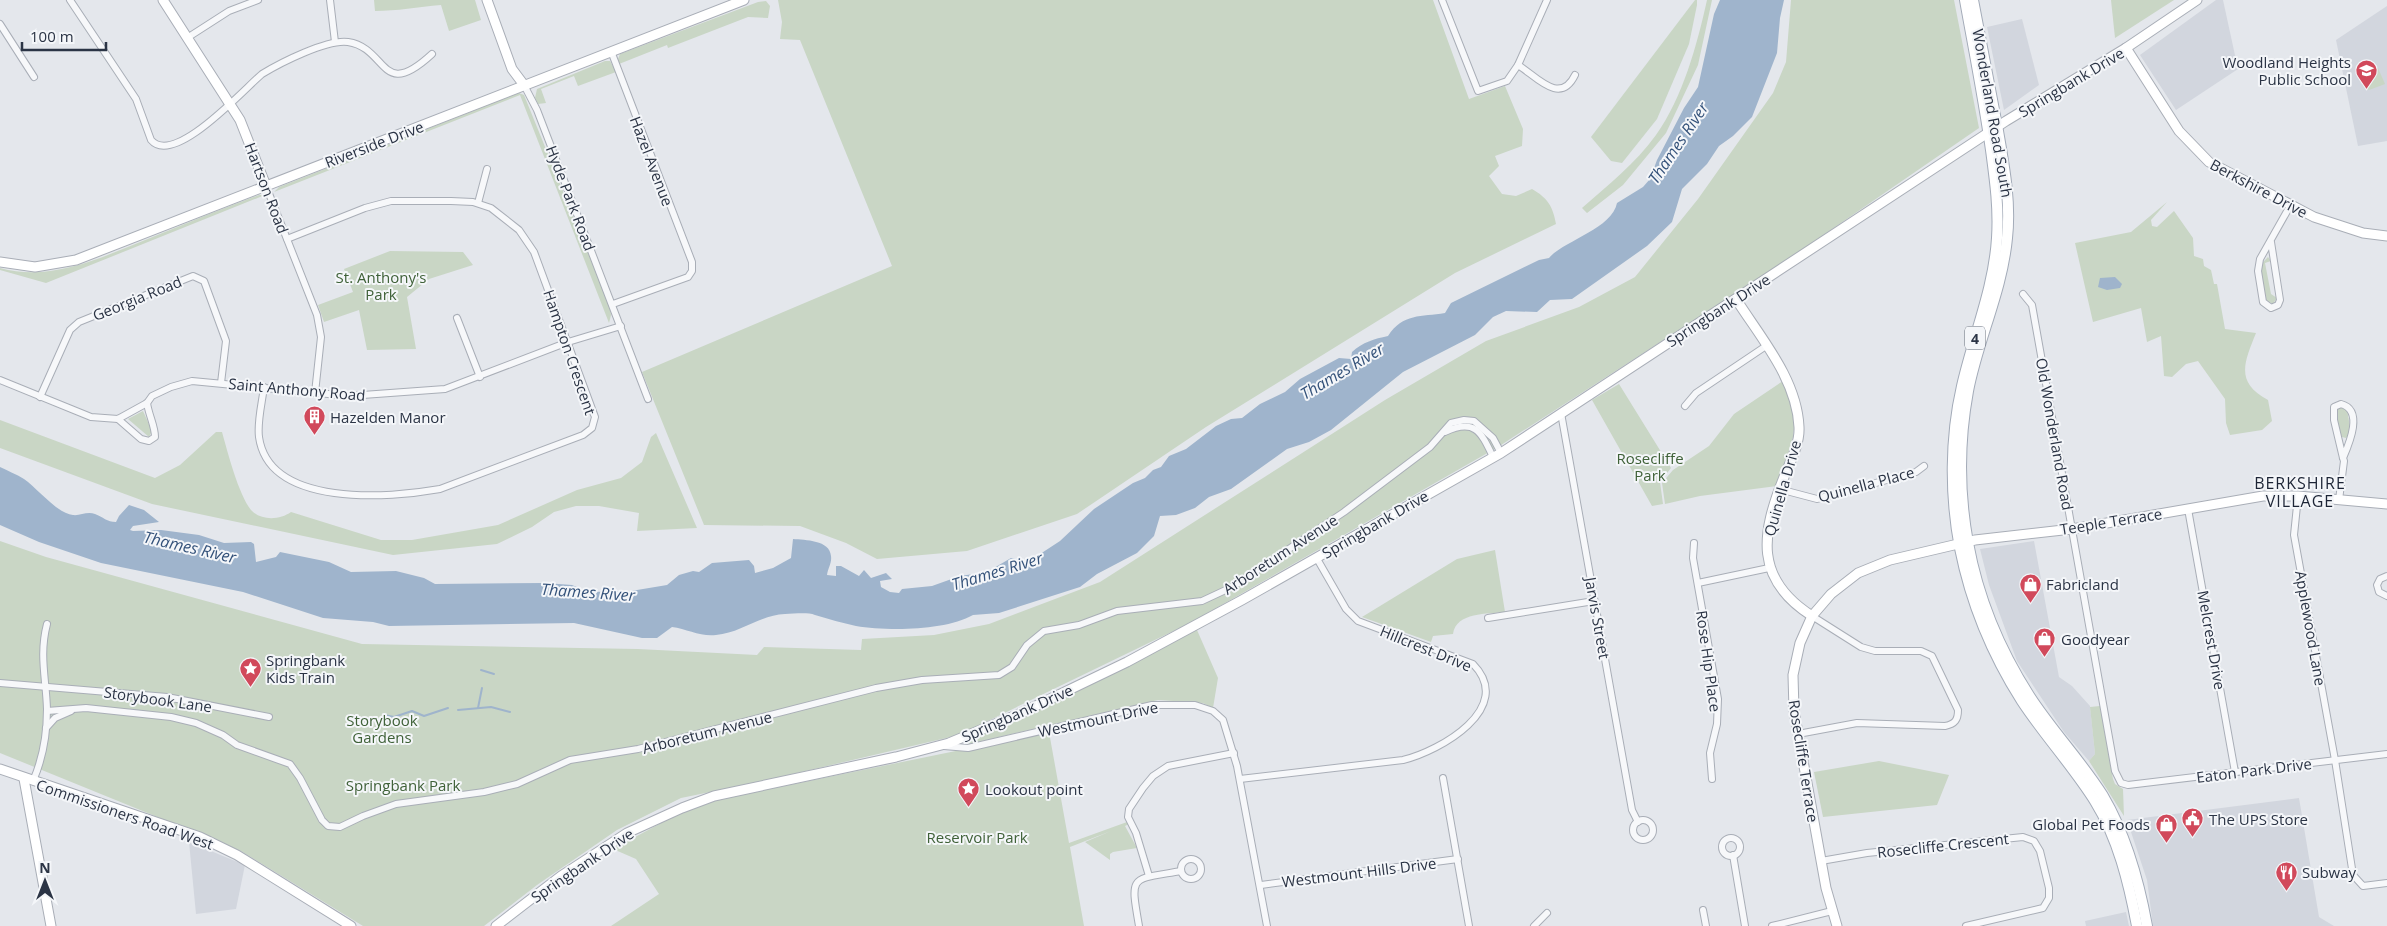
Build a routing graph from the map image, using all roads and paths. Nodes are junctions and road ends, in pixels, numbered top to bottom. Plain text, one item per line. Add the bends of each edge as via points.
1 (70, 0) edge
2 (163, 0) edge
3 (258, 0) edge
4 (330, 0) edge
5 (487, 0) edge
6 (744, 0) edge
7 (1442, 0) edge
8 (1547, 0) edge
9 (1965, 0) edge
10 (1973, 0) edge
11 (2197, 0) edge
12 (0, 24) edge
13 (187, 38) junction
14 (335, 42) junction
15 (2126, 48) junction
16 (611, 51) junction
17 (432, 54) dead end
18 (1518, 65) junction
19 (1576, 75) dead end
20 (34, 76) dead end
21 (524, 86) junction
22 (230, 102) junction
23 (1993, 129) junction
24 (487, 169) dead end
25 (266, 186) junction
26 (478, 203) junction
27 (2290, 206) junction
28 (2387, 236) edge
29 (287, 239) junction
30 (2271, 242) junction
31 (0, 262) edge
32 (2022, 294) dead end
33 (1736, 299) junction
34 (613, 304) junction
35 (457, 318) dead end
36 (622, 326) junction
37 (568, 342) junction
38 (1766, 346) junction
39 (480, 377) junction
40 (0, 380) edge
41 (221, 383) junction
42 (264, 387) junction
43 (315, 393) junction
44 (40, 397) junction
45 (648, 399) dead end
46 (148, 403) junction
47 (1685, 406) dead end
48 (1561, 413) junction
49 (118, 419) junction
50 (1497, 455) junction
51 (2343, 458) junction
52 (1924, 466) dead end
53 (1779, 489) junction
54 (2298, 496) junction
55 (2339, 500) junction
56 (2387, 504) edge
57 (2188, 509) junction
58 (2072, 530) junction
59 (1694, 543) dead end
60 (1964, 543) junction
61 (1316, 557) junction
62 (1769, 568) junction
63 (2387, 576) edge
64 (1698, 583) junction
65 (2387, 596) edge
66 (1594, 601) junction
67 (1812, 616) junction
68 (1488, 618) dead end
69 (47, 624) dead end
70 (0, 683) edge
71 (45, 686) junction
72 (75, 709) junction
73 (47, 711) junction
74 (269, 717) dead end
75 (46, 728) junction
76 (1798, 734) junction
77 (940, 746) junction
78 (1234, 753) junction
79 (2387, 754) edge
80 (2335, 760) junction
81 (0, 768) edge
82 (2235, 772) junction
83 (1443, 778) dead end
84 (1240, 779) junction
85 (1712, 779) dead end
86 (29, 780) junction
87 (2120, 782) joint
88 (1638, 822) dead end
89 (1733, 855) dead end
90 (1458, 859) junction
91 (1821, 862) junction
92 (1181, 871) dead end
93 (1149, 876) junction
94 (2387, 882) edge
95 (1261, 885) junction
96 (1703, 910) dead end
97 (1832, 911) junction
98 (1547, 913) dead end
99 (51, 926) edge
100 (351, 926) edge
101 (496, 926) edge
102 (1139, 926) edge
103 (1267, 926) edge
104 (1469, 926) edge
105 (1534, 926) edge
106 (1706, 926) edge
107 (1746, 926) edge
108 (1772, 926) edge
109 (1837, 926) edge
110 (1966, 926) edge
111 (2137, 926) edge
112 (2146, 926) edge

1 - 22 street via 136,99 155,144 166,147 193,136
2 - 13 main road, Hartson Road
3 - 13 street via 230,11
4 - 14 street
5 - 21 main road, Hyde Park Road via 512,69
6 - 16 main road, Riverside Drive
7 - 18 street via 1478,91 1501,84
8 - 18 street
9 - 23 main road, Wonderland Road South / 4
10 - 23 main road, Wonderland Road South / 4 via 1991,92
11 - 15 main road, Springbank Drive
12 - 20 street
13 - 22 main road, Hartson Road
14 - 17 street via 359,46 390,71 398,73 408,73
14 - 22 street via 274,67
15 - 23 main road, Springbank Drive
15 - 27 main road, Berkshire Drive via 2186,141 2209,162
16 - 21 main road, Riverside Drive
16 - 34 street, Hazel Avenue via 692,262 688,277
18 - 19 street via 1553,89 1572,82
21 - 25 main road, Riverside Drive
21 - 34 street, Hyde Park Road via 537,110
22 - 25 main road, Hartson Road
23 - 33 main road, Springbank Drive
23 - 60 main road, Wonderland Road South / 4 via 1998,201 1994,269 1961,389 1954,432 1953,479
24 - 26 street
25 - 29 street, Hartson Road
25 - 31 main road, Riverside Drive via 76,260 35,267
26 - 29 street, Hampton Crescent via 391,200
26 - 37 street, Hampton Crescent via 506,218 534,252
27 - 28 main road, Berkshire Drive via 2363,233
27 - 30 street
29 - 43 street, Hartson Road via 317,315 321,337
30 - 30 street via 2260,259 2258,271 2263,302 2271,308 2280,300
32 - 58 street, Old Wonderland Road via 2032,305
33 - 38 main road, Quinella Drive
33 - 48 main road, Springbank Drive
34 - 36 street, Hyde Park Road
35 - 39 street
36 - 37 street, Saint Anthony Road
36 - 45 street, Hyde Park Road
37 - 39 street, Saint Anthony Road
37 - 42 street, Hampton Crescent via 595,417 592,428 583,435 468,479 417,493 356,496 318,490 278,472 267,458 259,437
38 - 47 street via 1696,393
38 - 53 main road, Quinella Drive via 1793,392 1799,427 1796,447
39 - 43 street, Saint Anthony Road via 445,389 423,392 349,396
40 - 44 street
41 - 42 street, Saint Anthony Road
41 - 44 street, Georgia Road via 226,341 204,281 192,276 79,322 70,330
41 - 46 street, Saint Anthony Road via 192,381 152,396
42 - 43 street, Saint Anthony Road
44 - 49 street via 91,417
46 - 49 street, Saint Anthony Road
46 - 49 street via 149,418 155,429 155,436 149,441 140,439
48 - 50 main road, Springbank Drive
48 - 66 street, Jarvis Street
50 - 61 main road, Springbank Drive
50 - 72 street, Arboretum Avenue via 1493,438 1474,421 1451,423 1430,447 1344,512 1232,587 1202,600 1117,612 1044,632 1027,645 1012,668 999,675 922,680 876,688 648,747 570,760 517,784 484,792 396,804 340,827 328,826 322,820 290,764 237,745 196,723 171,717
51 - 51 street via 2334,420 2334,407 2341,404 2350,410 2354,433
51 - 55 street
52 - 53 street, Quinella Place via 1916,472 1817,499
53 - 62 main road, Quinella Drive via 1766,541
54 - 55 main road
54 - 57 main road, Teeple Terrace via 2263,496
54 - 80 street, Applewood Lane via 2294,535
55 - 56 main road
57 - 58 main road, Teeple Terrace
57 - 82 street, Melcrest Drive
58 - 60 main road, Teeple Terrace via 1997,536
58 - 87 street, Old Wonderland Road
59 - 64 street, Rose Hip Place
60 - 67 main road, Rosecliffe Terrace via 1890,560 1858,573 1831,594
60 - 111 main road, Wonderland Road South / 4 via 1967,581 1979,620 2023,702 2096,802 2127,878
60 - 112 main road, Wonderland Road South / 4 via 1988,617 2008,659 2030,698 2103,797 2135,874
61 - 77 main road, Springbank Drive via 1127,662 1019,714
61 - 84 street, Hillcrest Drive via 1346,609 1358,621 1473,664 1483,674 1486,690 1482,710 1470,724 1419,756
62 - 64 street
62 - 67 main road, Quinella Drive via 1786,597
63 - 65 street via 2377,585 2381,594
64 - 85 street, Rose Hip Place via 1718,699 1717,724 1710,753
66 - 68 street
66 - 88 street, Jarvis Street via 1632,810
67 - 76 main road, Rosecliffe Terrace via 1800,643 1793,675
67 - 76 street via 1861,647 1875,651 1921,651 1932,656 1958,710 1958,718 1945,726 1857,723
69 - 71 street via 42,646
70 - 71 street, Storybook Lane
71 - 73 street
71 - 74 street, Storybook Lane via 167,697
72 - 73 street, Arboretum Avenue
72 - 75 street via 55,718
73 - 75 street
75 - 86 street via 41,764
76 - 91 main road, Rosecliffe Terrace
77 - 78 street, Westmount Drive via 968,748 1152,705 1173,704 1195,705 1213,711 1223,720
77 - 101 main road, Springbank Drive via 714,796 682,808 627,833 561,876
78 - 84 street, Westmount Drive
78 - 93 street via 1168,766 1143,788 1128,817
79 - 80 street, Eaton Park Drive
80 - 82 street, Eaton Park Drive
80 - 94 street, Applewood Lane via 2353,875 2362,886
81 - 86 main road, Commissioners Road West
82 - 87 street, Eaton Park Drive via 2128,785
83 - 90 street, Westmount Hills Drive
84 - 95 street, Westmount Drive
86 - 99 main road
86 - 100 main road, Commissioners Road West via 200,837 237,855
89 - 107 street
90 - 95 street, Westmount Hills Drive
90 - 104 street, Westmount Hills Drive
91 - 97 main road, Rosecliffe Terrace
91 - 110 street, Rosecliffe Crescent via 1867,853 2023,837 2034,841 2040,851 2049,888 2049,898 2043,908
92 - 93 street
93 - 102 street via 1136,882 1133,889
95 - 103 street, Westmount Drive
96 - 106 street
97 - 108 street
97 - 109 main road, Rosecliffe Terrace
98 - 105 street

